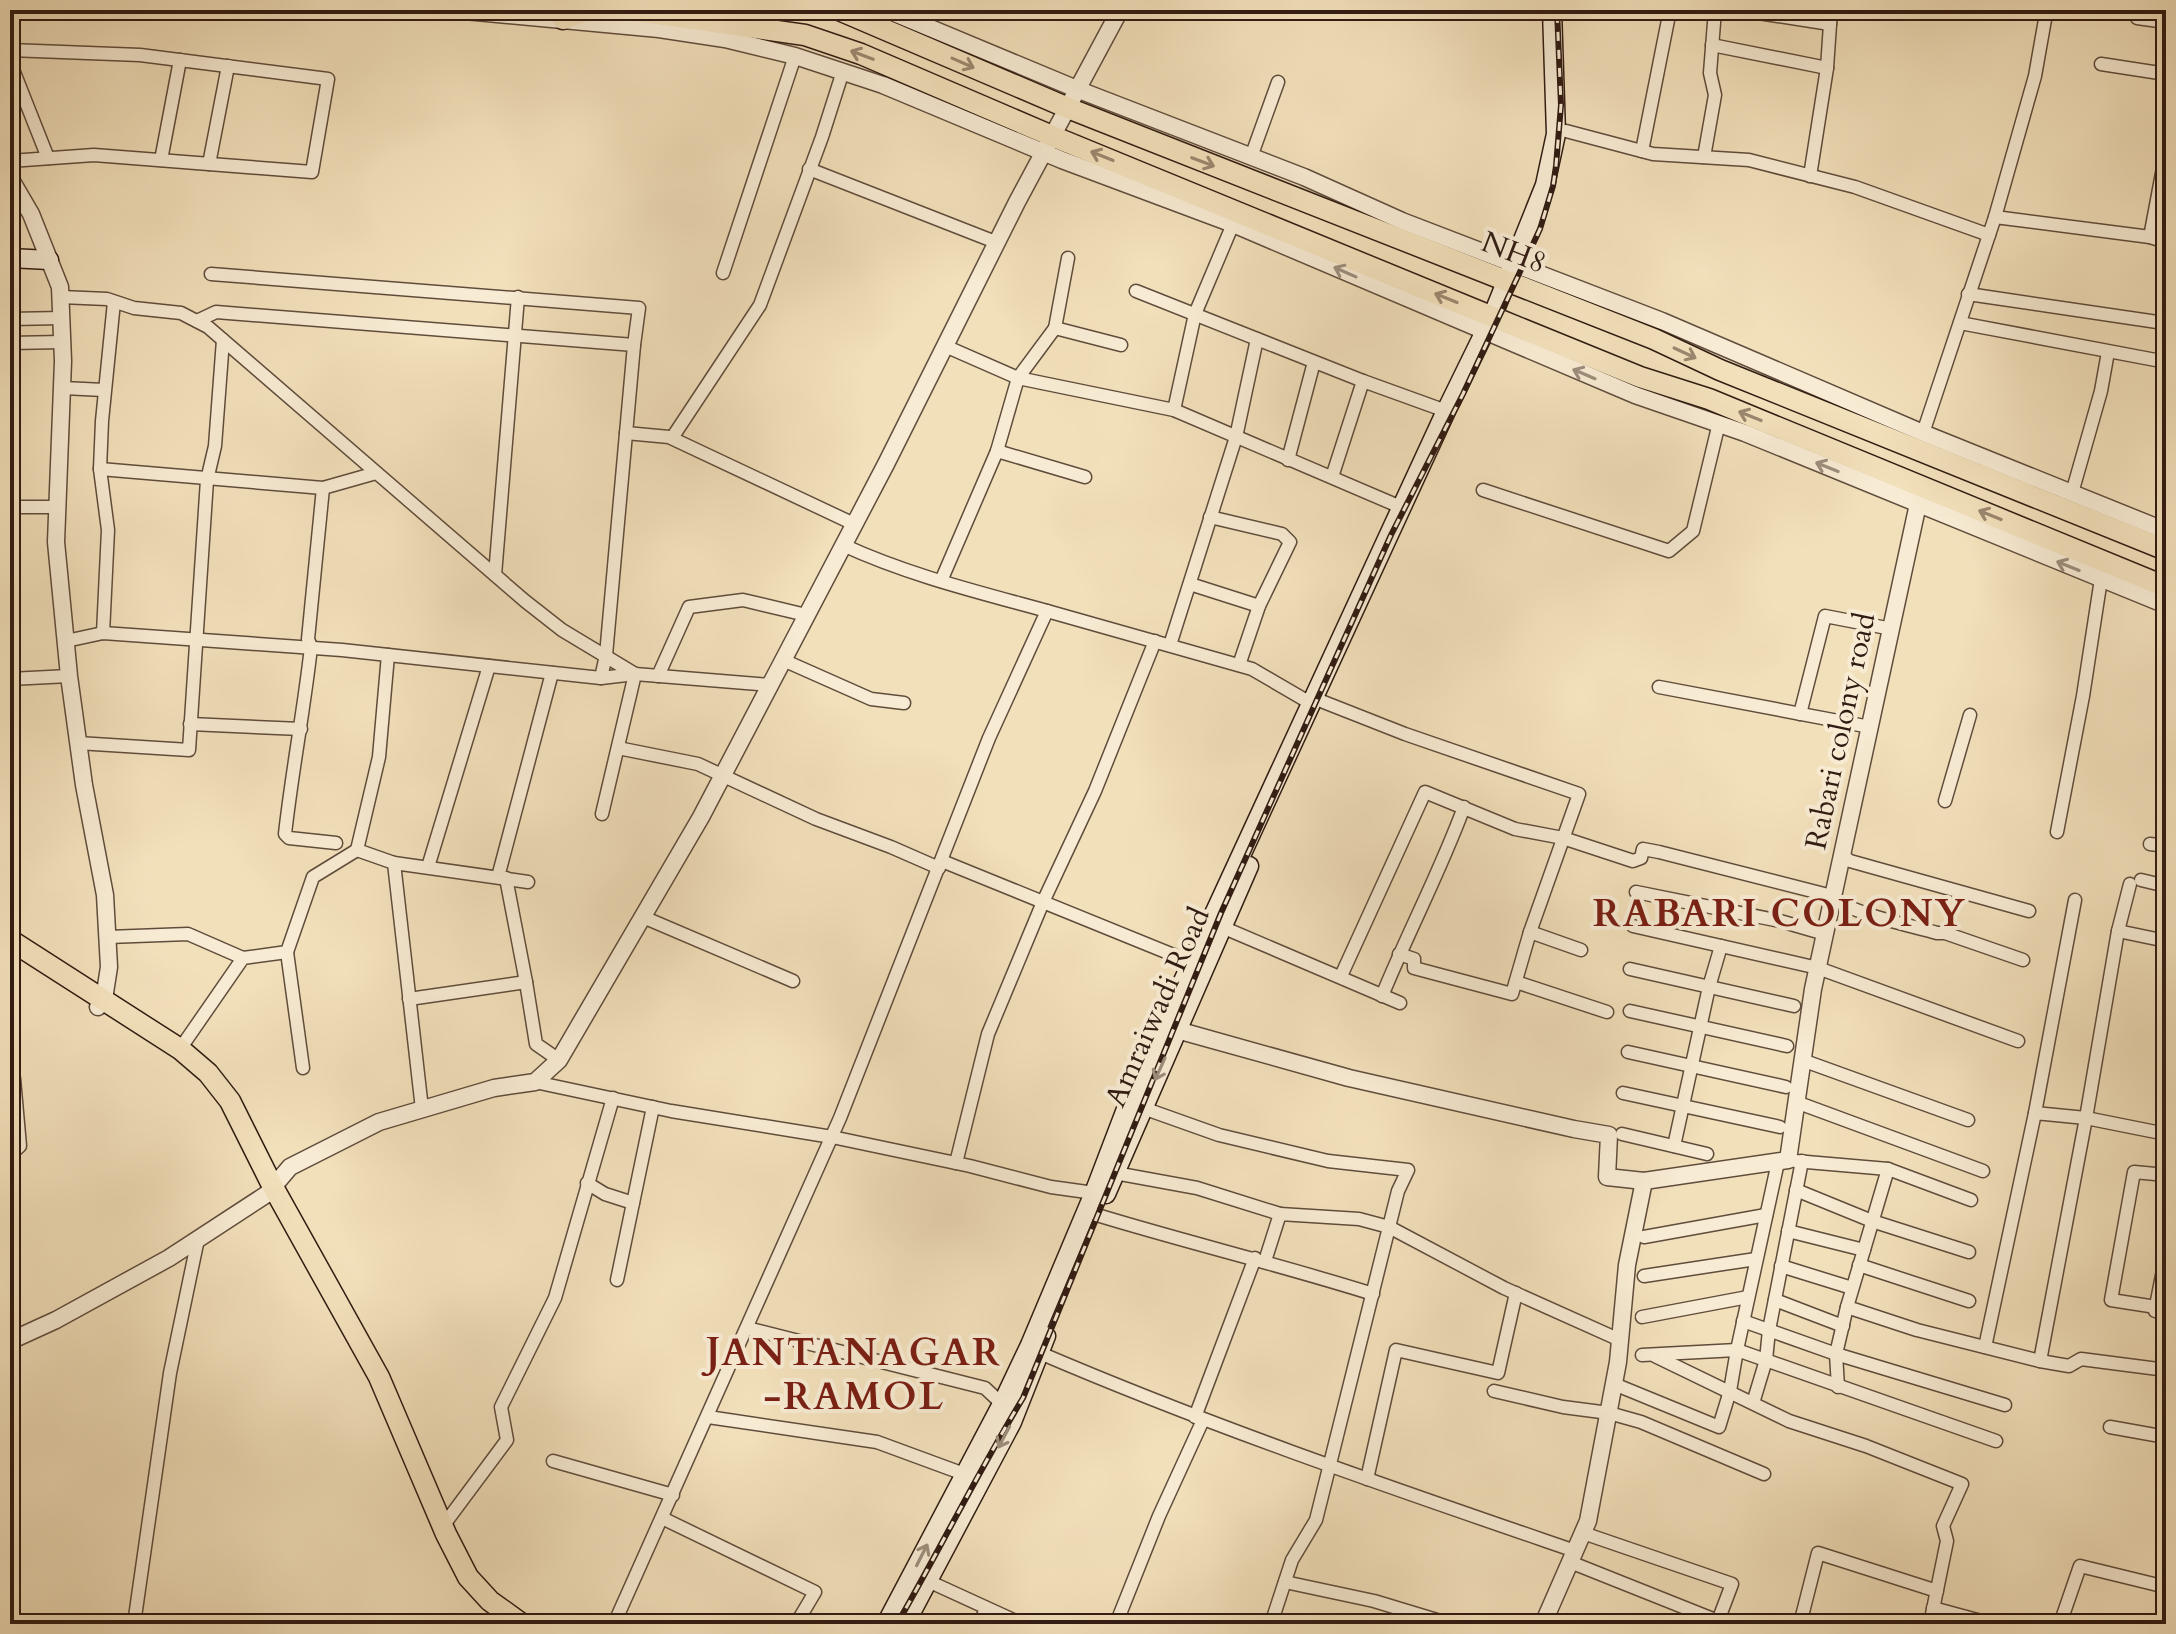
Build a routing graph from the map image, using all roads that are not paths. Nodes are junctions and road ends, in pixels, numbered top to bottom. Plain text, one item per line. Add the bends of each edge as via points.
1 (454, 10) edge
2 (588, 10) edge
3 (629, 10) edge
4 (839, 10) edge
5 (887, 10) edge
6 (1120, 10) edge
7 (1552, 10) edge
8 (1562, 10) edge
9 (1670, 10) edge
10 (1715, 10) edge
11 (1739, 10) edge
12 (1831, 10) edge
13 (2027, 10) edge
14 (2139, 10) edge
15 (563, 19) junction
16 (2166, 22) edge
17 (1830, 24) junction
18 (1712, 45) junction
19 (10, 50) edge
20 (795, 56) junction
21 (180, 60) junction
22 (10, 62) edge
23 (2101, 64) dead end
24 (228, 66) junction
25 (1827, 68) junction
26 (843, 71) junction
27 (2166, 74) edge
28 (1278, 82) dead end
29 (1079, 90) junction
30 (1068, 108) junction
31 (1566, 131) junction
32 (1048, 144) junction
33 (1642, 151) junction
34 (2166, 152) edge
35 (1251, 157) junction
36 (1704, 157) junction
37 (48, 158) junction
38 (161, 160) junction
39 (10, 161) edge
40 (209, 164) junction
41 (809, 169) junction
42 (1810, 176) junction
43 (10, 178) edge
44 (1995, 217) junction
45 (1233, 224) junction
46 (1989, 235) junction
47 (2150, 237) junction
48 (2166, 242) edge
49 (998, 243) junction
50 (10, 258) edge
51 (1068, 258) dead end
52 (49, 260) junction
53 (723, 273) dead end
54 (211, 274) dead end
55 (1515, 274) junction
56 (1136, 291) dead end
57 (1968, 294) junction
58 (61, 297) junction
59 (518, 297) junction
60 (114, 302) junction
61 (1195, 314) junction
62 (62, 318) junction
63 (10, 319) edge
64 (197, 321) junction
65 (1960, 323) junction
66 (2164, 323) edge
67 (1498, 327) junction
68 (1055, 328) junction
69 (514, 336) junction
70 (1257, 339) junction
71 (223, 340) junction
72 (62, 342) junction
73 (10, 343) edge
74 (634, 345) junction
75 (1121, 345) dead end
76 (945, 346) junction
77 (2108, 352) junction
78 (2161, 361) dead end
79 (1314, 362) junction
80 (1018, 378) junction
81 (1363, 381) junction
82 (63, 388) junction
83 (104, 390) junction
84 (1174, 410) junction
85 (1452, 411) junction
86 (1719, 423) junction
87 (626, 433) junction
88 (1923, 433) junction
89 (1236, 437) junction
90 (672, 438) junction
91 (997, 451) junction
92 (1288, 460) junction
93 (100, 469) junction
94 (376, 473) junction
95 (1085, 477) dead end
96 (1332, 477) junction
97 (207, 480) junction
98 (323, 488) junction
99 (1483, 490) dead end
100 (2072, 493) junction
101 (1918, 504) junction
102 (12, 507) edge
103 (58, 507) junction
104 (1403, 508) junction
105 (1210, 517) junction
106 (854, 524) junction
107 (2166, 531) edge
108 (10, 537) edge
109 (843, 545) junction
110 (2166, 550) edge
111 (495, 575) junction
112 (2101, 579) junction
113 (941, 581) junction
114 (1190, 584) junction
115 (2166, 587) edge
116 (2166, 605) edge
117 (1259, 606) junction
118 (1047, 611) junction
119 (806, 615) junction
120 (1892, 629) junction
121 (103, 633) junction
122 (197, 639) junction
123 (66, 641) junction
124 (1155, 641) junction
125 (1170, 645) junction
126 (311, 647) junction
127 (388, 655) junction
128 (606, 655) junction
129 (783, 660) junction
130 (1239, 665) junction
131 (489, 666) junction
132 (552, 673) junction
133 (635, 674) junction
134 (69, 676) junction
135 (658, 676) junction
136 (601, 678) junction
137 (10, 679) edge
138 (770, 685) junction
139 (1659, 687) dead end
140 (1317, 702) junction
141 (904, 703) dead end
142 (1800, 714) junction
143 (1970, 715) dead end
144 (190, 724) junction
145 (1870, 727) junction
146 (301, 729) junction
147 (78, 743) junction
148 (618, 748) junction
149 (723, 775) junction
150 (1945, 801) dead end
151 (1464, 807) junction
152 (602, 814) dead end
153 (2057, 832) dead end
154 (1563, 838) junction
155 (336, 843) dead end
156 (2150, 844) dead end
157 (2166, 846) edge
158 (357, 850) junction
159 (1842, 855) junction
160 (394, 863) junction
161 (940, 865) junction
162 (428, 867) junction
163 (502, 878) junction
164 (528, 882) dead end
165 (2166, 886) edge
166 (1636, 892) dead end
167 (1832, 896) junction
168 (2075, 900) dead end
169 (1043, 902) junction
170 (2029, 911) dead end
171 (643, 917) junction
172 (1633, 926) dead end
173 (1222, 927) junction
174 (2118, 931) junction
175 (1530, 932) junction
176 (1825, 934) junction
177 (108, 937) junction
178 (10, 940) edge
179 (2166, 941) edge
180 (1721, 946) junction
181 (1581, 950) dead end
182 (287, 952) junction
183 (10, 953) edge
184 (1399, 954) junction
185 (243, 958) junction
186 (2023, 960) dead end
187 (1198, 964) junction
188 (1818, 968) junction
189 (1630, 969) dead end
190 (1341, 976) junction
191 (793, 981) dead end
192 (526, 982) junction
193 (1516, 982) junction
194 (1709, 987) junction
195 (1382, 996) junction
196 (409, 999) junction
197 (101, 1003) junction
198 (1400, 1003) dead end
199 (1794, 1006) dead end
200 (1630, 1011) dead end
201 (1607, 1012) dead end
202 (1700, 1027) junction
203 (1177, 1030) junction
204 (2018, 1041) dead end
205 (1787, 1046) dead end
206 (180, 1049) junction
207 (1628, 1052) dead end
208 (559, 1060) junction
209 (1802, 1060) junction
210 (1691, 1067) junction
211 (303, 1068) dead end
212 (14, 1079) dead end
213 (535, 1082) junction
214 (1786, 1087) dead end
215 (1623, 1093) dead end
216 (613, 1098) junction
217 (1796, 1102) junction
218 (1683, 1105) junction
219 (653, 1107) junction
220 (1143, 1108) junction
221 (422, 1109) junction
222 (2035, 1113) junction
223 (2086, 1118) junction
224 (1968, 1120) dead end
225 (1780, 1127) dead end
226 (1622, 1134) dead end
227 (2166, 1134) edge
228 (832, 1137) junction
229 (1674, 1146) junction
230 (1707, 1154) dead end
231 (10, 1155) edge
232 (1789, 1161) junction
233 (956, 1163) junction
234 (1888, 1169) junction
235 (1983, 1171) dead end
236 (1115, 1173) junction
237 (2166, 1175) edge
238 (1644, 1181) junction
239 (587, 1183) junction
240 (269, 1189) junction
241 (1796, 1190) junction
242 (1094, 1193) junction
243 (1971, 1200) dead end
244 (633, 1203) junction
245 (1280, 1214) junction
246 (1097, 1215) junction
247 (1766, 1215) junction
248 (1872, 1221) junction
249 (1389, 1227) junction
250 (1788, 1231) junction
251 (1644, 1237) dead end
252 (198, 1239) junction
253 (1864, 1250) junction
254 (1969, 1252) dead end
255 (2166, 1255) edge
256 (1260, 1259) junction
257 (1756, 1259) junction
258 (1859, 1265) junction
259 (1781, 1266) junction
260 (1644, 1276) dead end
261 (617, 1280) dead end
262 (1852, 1288) junction
263 (1516, 1293) junction
264 (1373, 1294) junction
265 (1748, 1297) junction
266 (1775, 1300) junction
267 (1969, 1301) dead end
268 (1847, 1307) junction
269 (1642, 1317) dead end
270 (1743, 1321) junction
271 (1843, 1326) junction
272 (747, 1328) junction
273 (1769, 1330) junction
274 (1620, 1340) junction
275 (10, 1341) edge
276 (1985, 1347) junction
277 (1737, 1350) junction
278 (1040, 1353) junction
279 (1836, 1354) junction
280 (1766, 1360) junction
281 (2040, 1361) junction
282 (2166, 1370) edge
283 (1614, 1384) junction
284 (1838, 1387) junction
285 (1494, 1391) dead end
286 (1730, 1391) junction
287 (1753, 1403) junction
288 (1002, 1404) junction
289 (2005, 1405) dead end
290 (1609, 1413) junction
291 (708, 1417) junction
292 (1199, 1418) junction
293 (2110, 1427) dead end
294 (2166, 1437) edge
295 (1996, 1441) dead end
296 (553, 1461) dead end
297 (1329, 1466) junction
298 (964, 1474) junction
299 (1764, 1474) dead end
300 (1367, 1479) junction
301 (673, 1495) junction
302 (662, 1518) junction
303 (443, 1526) junction
304 (1583, 1533) junction
305 (1572, 1556) junction
306 (928, 1581) junction
307 (1285, 1582) junction
308 (2166, 1587) edge
309 (1937, 1591) junction
310 (986, 1608) junction
311 (1933, 1608) junction
312 (1718, 1622) edge
313 (134, 1624) edge
314 (506, 1624) edge
315 (522, 1624) edge
316 (614, 1624) edge
317 (796, 1624) edge
318 (886, 1624) edge
319 (905, 1624) edge
320 (980, 1624) edge
321 (1022, 1624) edge
322 (1116, 1624) edge
323 (1271, 1624) edge
324 (1450, 1624) edge
325 (1543, 1624) edge
326 (1800, 1624) edge
327 (1930, 1624) edge
328 (1992, 1624) edge
329 (2060, 1624) edge

1 - 15 street
2 - 15 main road
32 -> 3 main road via 861,54 805,35
4 -> 30 main road, NH8
5 - 29 street
6 - 29 street
7 - 55 main road via 1556,134
8 - 31 main road
9 - 33 street
10 - 18 street
11 - 17 street
12 - 17 street
13 - 44 street via 2046,14 2035,76
14 - 16 street via 2137,18
15 - 20 street via 717,38
17 - 25 street
18 - 25 street
18 - 36 street via 1715,95
19 - 21 street
20 - 26 street
20 - 53 street
21 - 24 street
21 - 38 street
22 - 37 street
23 - 27 street
24 - 40 street
24 - 40 street via 328,79 312,172
25 - 42 street
26 - 32 street
26 - 41 street
28 - 35 street
29 - 30 street
29 - 35 street
30 - 32 street
30 -> 55 main road, NH8
31 - 33 street
31 - 55 main road via 1553,187
32 - 45 street
32 - 49 street
67 -> 32 main road
33 - 36 street
34 - 47 street
35 - 55 street
36 - 42 street via 1749,160
37 - 38 street
37 - 39 street
38 - 40 street
41 - 49 street
41 - 90 street via 760,305
42 - 46 street
43 - 52 street
44 - 46 street
44 - 47 street
45 - 61 street
67 -> 45 street
46 - 57 street
47 - 48 street
49 - 76 street
50 - 52 main road
51 - 68 street
52 - 58 street
54 - 59 street
55 - 67 main road
55 - 88 street via 1662,321
55 -> 110 main road, NH8 via 1720,370
56 - 61 street
57 - 65 street
57 - 66 street
58 - 60 street
58 - 62 street
59 - 69 street
59 - 74 street via 639,308
60 - 64 street via 181,313
60 - 83 street
61 - 70 street
61 - 84 street
62 - 63 street
62 - 72 street
64 - 69 street via 216,312
64 - 71 street
65 - 77 street
65 - 88 street
67 - 85 main road
86 -> 67 street via 1635,395
115 -> 67 main road via 1709,399
68 - 75 street
68 - 80 street
69 - 74 street
69 - 111 street
70 - 79 street
70 - 89 street
71 - 94 street
71 - 97 street via 215,446
72 - 73 street
72 - 82 street
74 - 87 street
76 - 80 street
76 - 106 street
77 - 78 street
77 - 100 street
79 - 81 street
79 - 92 street
80 - 84 street
80 - 91 street
81 - 85 street
81 - 96 street
82 - 83 street
82 - 103 street
83 - 93 street
84 - 89 street
85 - 104 main road
85 - 140 main road, Amraiwadi Road via 1423,493
86 - 99 street via 1693,531 1669,551
101 -> 86 street
87 - 90 street
87 - 128 street
88 - 100 street
89 - 92 street
89 - 105 street
90 - 106 street
91 - 95 street
91 - 113 street
92 - 96 street
93 - 97 street
93 - 121 street via 108,530
94 - 98 street
94 - 111 street
96 - 104 street
97 - 98 street
97 - 122 street
98 - 126 street
100 - 107 street
112 -> 101 street
101 - 120 street, Rabari colony road
102 - 103 street
102 - 108 street
103 - 123 street via 56,542
104 - 140 main road
105 - 114 street
105 - 117 street via 1288,537 1288,549
106 - 109 street
109 - 113 street
109 - 119 street
111 - 128 street via 562,630
112 - 116 street
112 - 153 street
113 - 118 street
114 - 117 street
114 - 125 street
117 - 130 street
118 - 124 street
118 - 161 street via 989,738
119 - 129 street
119 - 135 street via 743,600 689,607
120 - 142 street via 1825,616
120 - 145 street, Rabari colony road
121 - 122 street
121 - 123 street
122 - 126 street
122 - 144 street
123 - 134 street
124 - 125 street
124 - 169 street via 1095,791
125 - 130 street
126 - 127 street
126 - 146 street
127 - 131 street
127 - 158 street via 379,757
128 - 133 street
128 - 136 street
129 - 138 street
129 - 141 street via 871,699
130 - 140 street
131 - 132 street
131 - 162 street
132 - 136 street
132 - 163 street
133 - 135 street
133 - 136 street
133 - 148 street
134 - 137 street
134 - 147 street
135 - 138 street
138 - 149 street
139 - 142 street
140 - 154 street via 1579,794
140 - 173 main road, Amraiwadi Road
140 - 187 main road
142 - 145 street
143 - 150 street
144 - 146 street
144 - 147 street via 189,750
145 - 159 street, Rabari colony road
146 - 155 street via 286,837
147 - 177 street
148 - 149 street via 698,764
148 - 152 street
149 - 161 street via 816,819
149 - 171 street
151 - 154 street via 1515,829
151 - 184 street
151 - 190 street via 1425,792
154 - 167 street via 1633,861 1641,858 1643,849
154 - 175 street
156 - 157 street
158 - 160 street
158 - 182 street via 313,877
159 - 167 street, Rabari colony road
159 - 170 street
160 - 162 street
160 - 196 street
161 - 169 street
161 - 228 street
162 - 163 street
163 - 164 street
163 - 192 street
165 - 174 street via 2136,882
166 - 176 street
167 - 176 street, Rabari colony road
167 - 186 street via 1839,903
168 - 222 street
169 - 187 street
169 - 233 street via 988,1034
171 - 191 street
171 - 208 street
172 - 180 street
173 - 187 main road, Amraiwadi Road
173 - 190 street
174 - 179 street
174 - 223 street
175 - 181 street
175 - 193 street
176 - 188 street, Rabari colony road
177 - 185 street via 188,934
177 - 197 street via 109,967
178 - 197 main road
180 - 188 street
180 - 194 street
182 - 185 street
182 - 211 street
183 - 197 main road
184 - 193 street via 1414,959 1414,968 1512,994
184 - 195 street
185 - 206 street
187 - 203 main road, Amraiwadi Road
187 - 242 main road via 1136,1083
188 - 204 street
188 - 209 street, Rabari colony road
189 - 194 street
190 - 195 street
192 - 196 street
192 - 208 street via 536,1044
193 - 201 street
194 - 199 street
194 - 202 street
195 - 198 street
196 - 221 street
197 - 206 main road
197 - 240 main road via 202,1079
200 - 202 street
202 - 205 street
202 - 210 street
203 -> 220 main road, Amraiwadi Road
203 - 238 street via 1349,1078 1609,1135 1607,1177
206 - 240 main road via 230,1101
207 - 210 street
208 - 213 street
209 - 217 street, Rabari colony road
209 - 224 street
210 - 214 street
210 - 218 street
212 - 231 street via 20,1146
213 - 216 street
213 - 221 street
215 - 218 street
216 - 219 street
216 - 239 street
217 - 232 street, Rabari colony road
217 - 235 street
218 - 225 street
218 - 229 street
219 - 228 street
219 - 244 street
220 - 236 main road, Amraiwadi Road
220 - 249 street via 1219,1135 1328,1161 1408,1170
221 - 240 street via 379,1122 290,1167
222 - 223 street
222 - 276 street
223 - 227 street
223 - 281 street
226 - 229 street
228 - 233 street
228 - 272 street
229 - 230 street
232 - 234 street
232 - 238 street
232 - 241 street
232 - 247 street
233 - 242 street
234 - 243 street
234 - 248 street
236 - 245 street via 1197,1188
236 - 246 main road, Amraiwadi Road
237 - 255 street via 2134,1172 2111,1300 2156,1311
238 - 274 street via 1627,1265
239 - 244 street
239 - 303 street via 555,1298 501,1407 507,1440
240 - 252 street
240 - 303 main road via 379,1377
240 - 314 main road via 371,1381 461,1582
241 - 248 street
241 - 250 street
242 - 288 main road
244 - 261 street
245 - 249 street via 1359,1219
245 - 256 street
246 - 256 street
246 - 278 main road, Amraiwadi Road
247 - 251 street
247 - 257 street
248 - 253 street
248 - 254 street
249 - 263 street
249 - 264 street
250 - 253 street
250 - 259 street
252 - 275 street
252 - 313 street via 170,1373
253 - 258 street
256 - 264 street
256 - 292 street
257 - 260 street
257 - 265 street
258 - 262 street
258 - 267 street
259 - 262 street
259 - 266 street
262 - 268 street
263 - 274 street
263 - 300 street via 1498,1373 1396,1350
264 - 297 street
265 - 269 street
265 - 270 street
266 - 271 street
266 - 273 street
268 - 271 street
268 - 276 street
270 - 273 street
270 - 277 street
271 - 279 street
272 - 288 street via 985,1388
272 - 291 street
273 - 279 street
273 - 280 street
274 - 283 street
276 - 281 street
277 - 280 street
277 - 286 street
277 - 286 street via 1648,1355
278 - 292 street
278 -> 306 main road, Amraiwadi Road via 1012,1422
279 - 284 street
279 - 289 street
280 - 284 street
280 - 287 street
281 - 282 street via 2069,1366 2081,1359
283 - 286 street via 1719,1427
283 - 290 street
284 - 295 street
285 - 290 street
286 - 287 street
287 - 309 street via 1962,1484 1943,1526 1947,1541
288 - 298 main road
290 - 299 street
290 - 304 street
291 - 298 street via 877,1442
291 - 301 street
292 - 297 street
292 - 322 street
293 - 294 street
296 - 301 street
297 - 300 street
297 - 307 street via 1316,1520
318 -> 298 main road
300 - 305 street
301 - 302 street
302 - 316 street
302 - 317 street via 815,1592
303 - 315 main road via 468,1577
304 - 305 street
304 - 312 street via 1732,1584
305 - 312 street
305 - 325 street
306 - 310 street
306 - 319 main road, Amraiwadi Road
307 - 323 street
307 - 324 street
308 - 329 street via 2080,1566
309 - 311 street
309 - 326 street via 1818,1553
310 - 320 street
310 - 321 street
311 - 327 street
311 - 328 street

